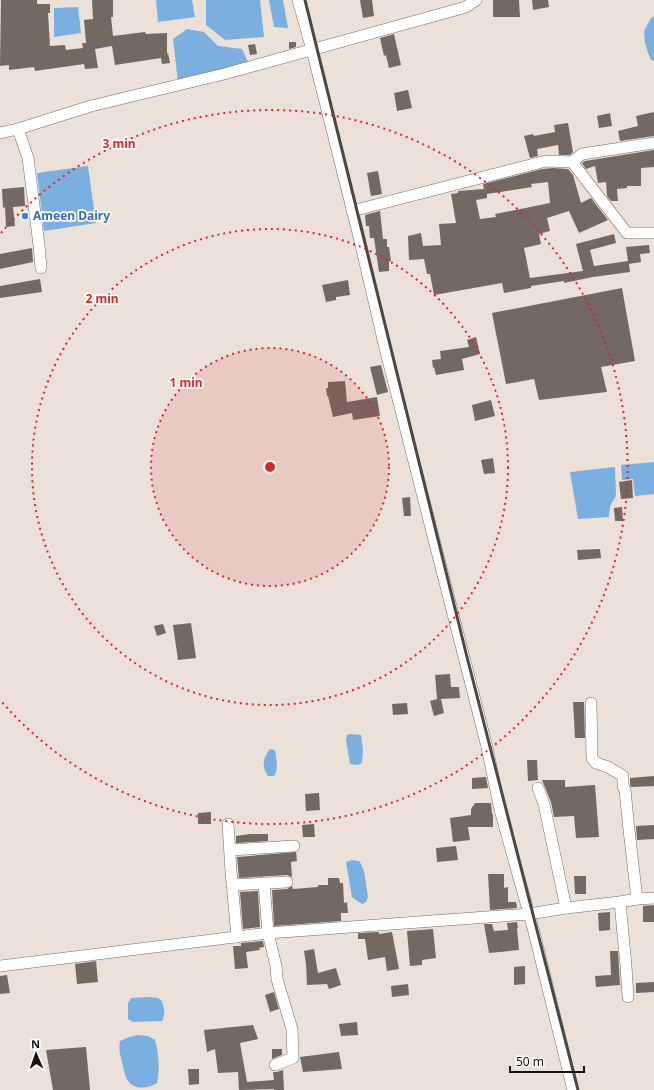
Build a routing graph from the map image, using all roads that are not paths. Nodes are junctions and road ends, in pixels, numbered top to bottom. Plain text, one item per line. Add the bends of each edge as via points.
1 (298, 0) edge
2 (476, 0) edge
3 (312, 50) junction
4 (18, 129) junction
5 (0, 133) edge
6 (654, 143) edge
7 (572, 162) junction
8 (352, 211) junction
9 (654, 233) edge
10 (41, 268) dead end
11 (591, 703) dead end
12 (538, 788) dead end
13 (228, 824) dead end
14 (294, 846) dead end
15 (230, 850) junction
16 (286, 882) dead end
17 (264, 883) junction
18 (232, 885) junction
19 (654, 898) edge
20 (637, 899) junction
21 (620, 902) junction
22 (566, 908) junction
23 (529, 914) junction
24 (268, 933) junction
25 (237, 937) junction
26 (0, 966) edge
27 (628, 996) dead end
28 (275, 1065) dead end
29 (573, 1090) edge

1 - 3 street
2 - 3 street via 466,7
3 - 4 street via 91,106
3 - 8 street
4 - 5 street
4 - 10 street via 28,158
6 - 7 street via 582,154
7 - 8 street via 546,161
7 - 9 street via 627,233
8 - 23 street via 500,810
11 - 20 street via 592,758 596,763 622,776
12 - 22 street via 544,804
13 - 15 street
14 - 15 street
15 - 18 street
16 - 17 street
17 - 18 street
17 - 24 street
18 - 25 street
19 - 20 street
20 - 21 street
21 - 22 street
21 - 27 street
22 - 23 street
23 - 24 street
23 - 29 street
24 - 25 street
24 - 28 street via 277,979 292,1029 293,1047 293,1058
25 - 26 street

